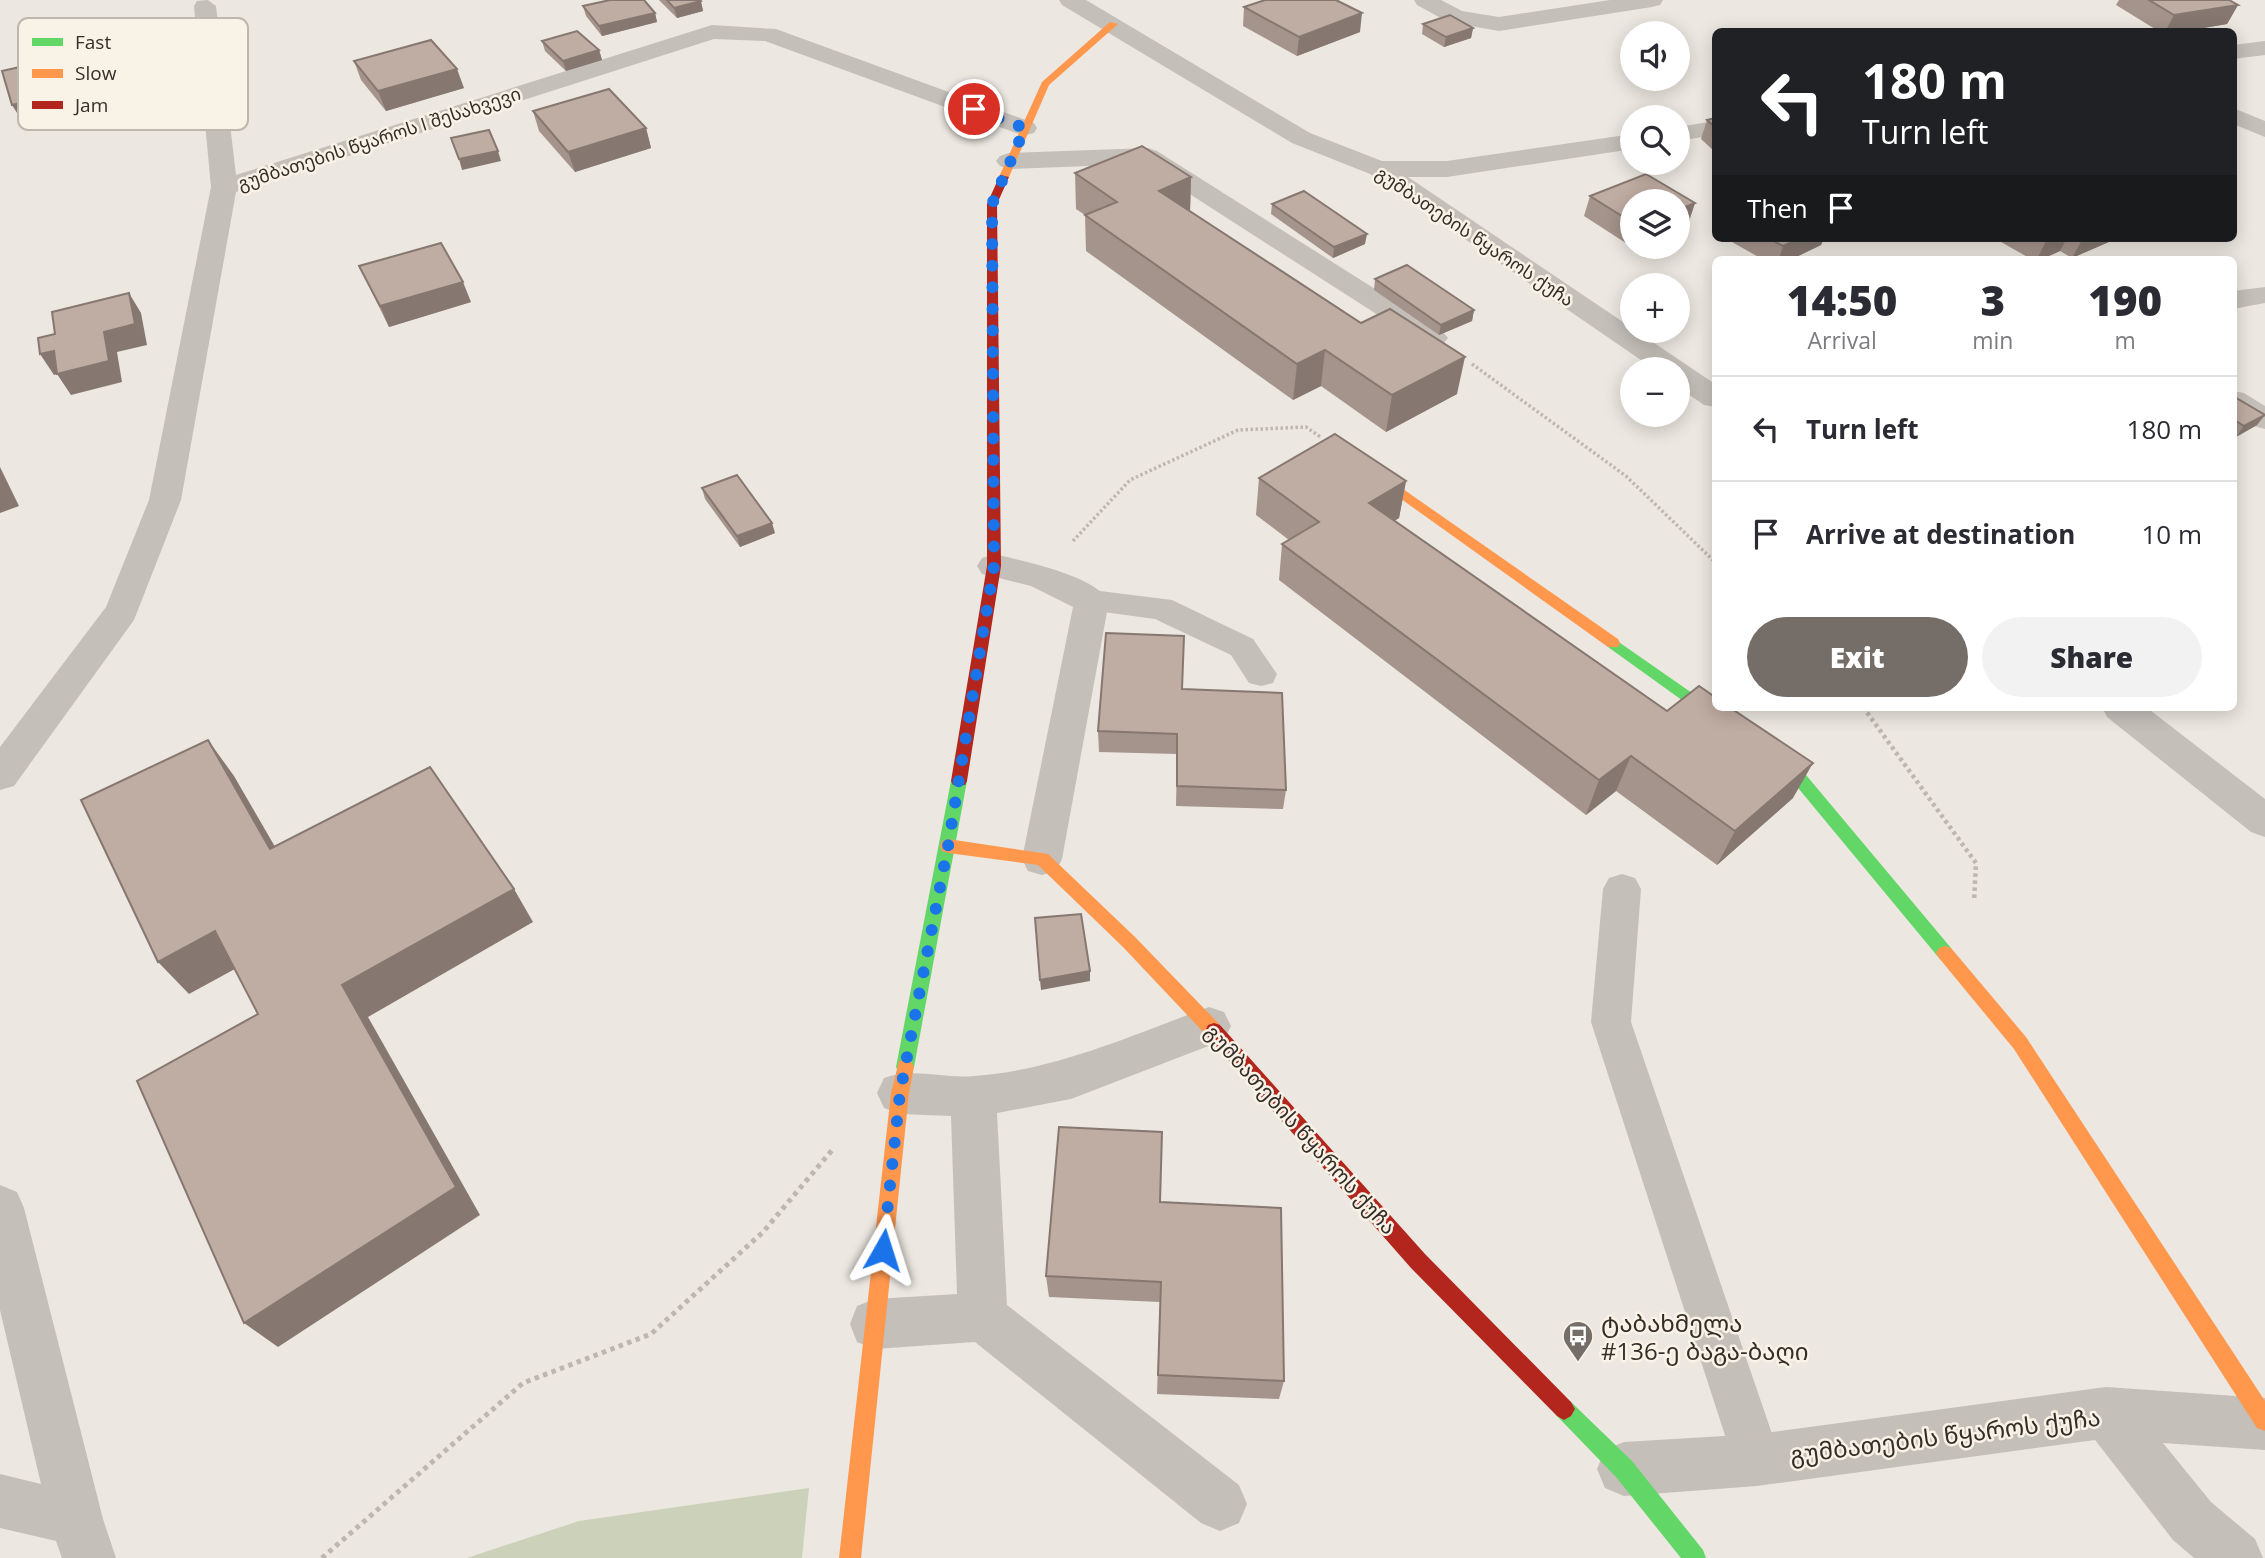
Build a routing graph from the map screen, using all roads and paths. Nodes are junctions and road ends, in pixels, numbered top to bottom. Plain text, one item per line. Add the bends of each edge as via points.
1 (1425, 0) edge
2 (1652, 0) edge
3 (1076, 1) edge
4 (205, 6) dead end
5 (206, 18) edge
6 (1113, 24) junction
7 (2265, 48) edge
8 (2237, 51) edge
9 (2237, 117) edge
10 (1025, 128) junction
11 (1712, 128) edge
12 (218, 130) edge
13 (2265, 130) edge
14 (1690, 132) edge
15 (1620, 143) edge
16 (1009, 161) junction
17 (1379, 169) junction
18 (224, 187) junction
19 (2265, 295) edge
20 (2237, 299) edge
21 (1444, 345) joint
22 (1655, 357) edge
23 (1690, 381) edge
24 (1712, 396) edge
25 (2237, 402) edge
26 (2265, 419) edge
27 (1360, 463) joint
28 (1712, 559) edge
29 (994, 566) junction
30 (1040, 576) junction
31 (1092, 601) junction
32 (1261, 674) dead end
33 (1866, 711) edge
34 (2125, 711) edge
35 (0, 775) edge
36 (2265, 821) edge
37 (948, 846) junction
38 (1042, 859) junction
39 (1622, 889) dead end
40 (1969, 982) junction
41 (1209, 1026) junction
42 (973, 1097) junction
43 (898, 1110) junction
44 (0, 1208) edge
45 (983, 1317) junction
46 (875, 1324) junction
47 (2106, 1413) junction
48 (2265, 1422) edge
49 (1757, 1460) junction
50 (1625, 1469) junction
51 (0, 1501) edge
52 (1220, 1504) dead end
53 (82, 1538) edge
54 (322, 1558) edge
55 (850, 1558) edge
56 (1695, 1558) edge
57 (2236, 1558) edge

1 - 2 street via 1456,17 1499,24
3 - 6 street, გუმბათების წყაროს ქუჩა
4 - 5 street
6 - 10 street via 1045,84
6 - 17 street, გუმბათების წყაროს ქუჩა via 1301,138
7 - 8 street
9 - 13 street
10 - 16 street
10 - 18 street, გუმბათების წყაროს I შესახვევი via 768,34 712,32
11 - 14 street
12 - 18 street
15 - 17 street via 1447,169
16 - 21 street via 1148,156
16 - 29 street via 992,204
17 - 22 street, გუმბათების წყაროს ქუჩა
18 - 35 street, გუმბათების წყაროს I შესახვევი via 165,500 122,611
19 - 20 street
21 - 28 path via 1626,476
23 - 24 street
25 - 26 street
27 - 30 path via 1306,428 1238,430 1130,480
27 - 40 street via 1795,773
29 - 30 street
29 - 37 street
30 - 31 street
31 - 32 lane via 1161,608 1242,647
31 - 38 street
33 - 40 path via 1976,863
34 - 36 street
37 - 38 street
37 - 43 street
38 - 41 street, გუმბათების წყაროს ქუჩა
39 - 49 lane via 1611,1022
40 - 48 street via 2020,1043
41 - 42 street via 1071,1079
41 - 50 street, გუმბათების წყაროს ქუჩა via 1418,1261
42 - 43 street
42 - 45 street
43 - 46 street
43 - 54 path via 841,1139 763,1232 651,1334 523,1383
44 - 53 street
45 - 46 street
45 - 52 street
46 - 55 street
47 - 48 street, გუმბათების წყაროს ქუჩა
47 - 49 street, გუმბათების წყაროს ქუჩა
47 - 57 street via 2192,1521
49 - 50 street, გუმბათების წყაროს ქუჩა
50 - 56 street, გუმბათების წყაროს ქუჩა
51 - 53 street

